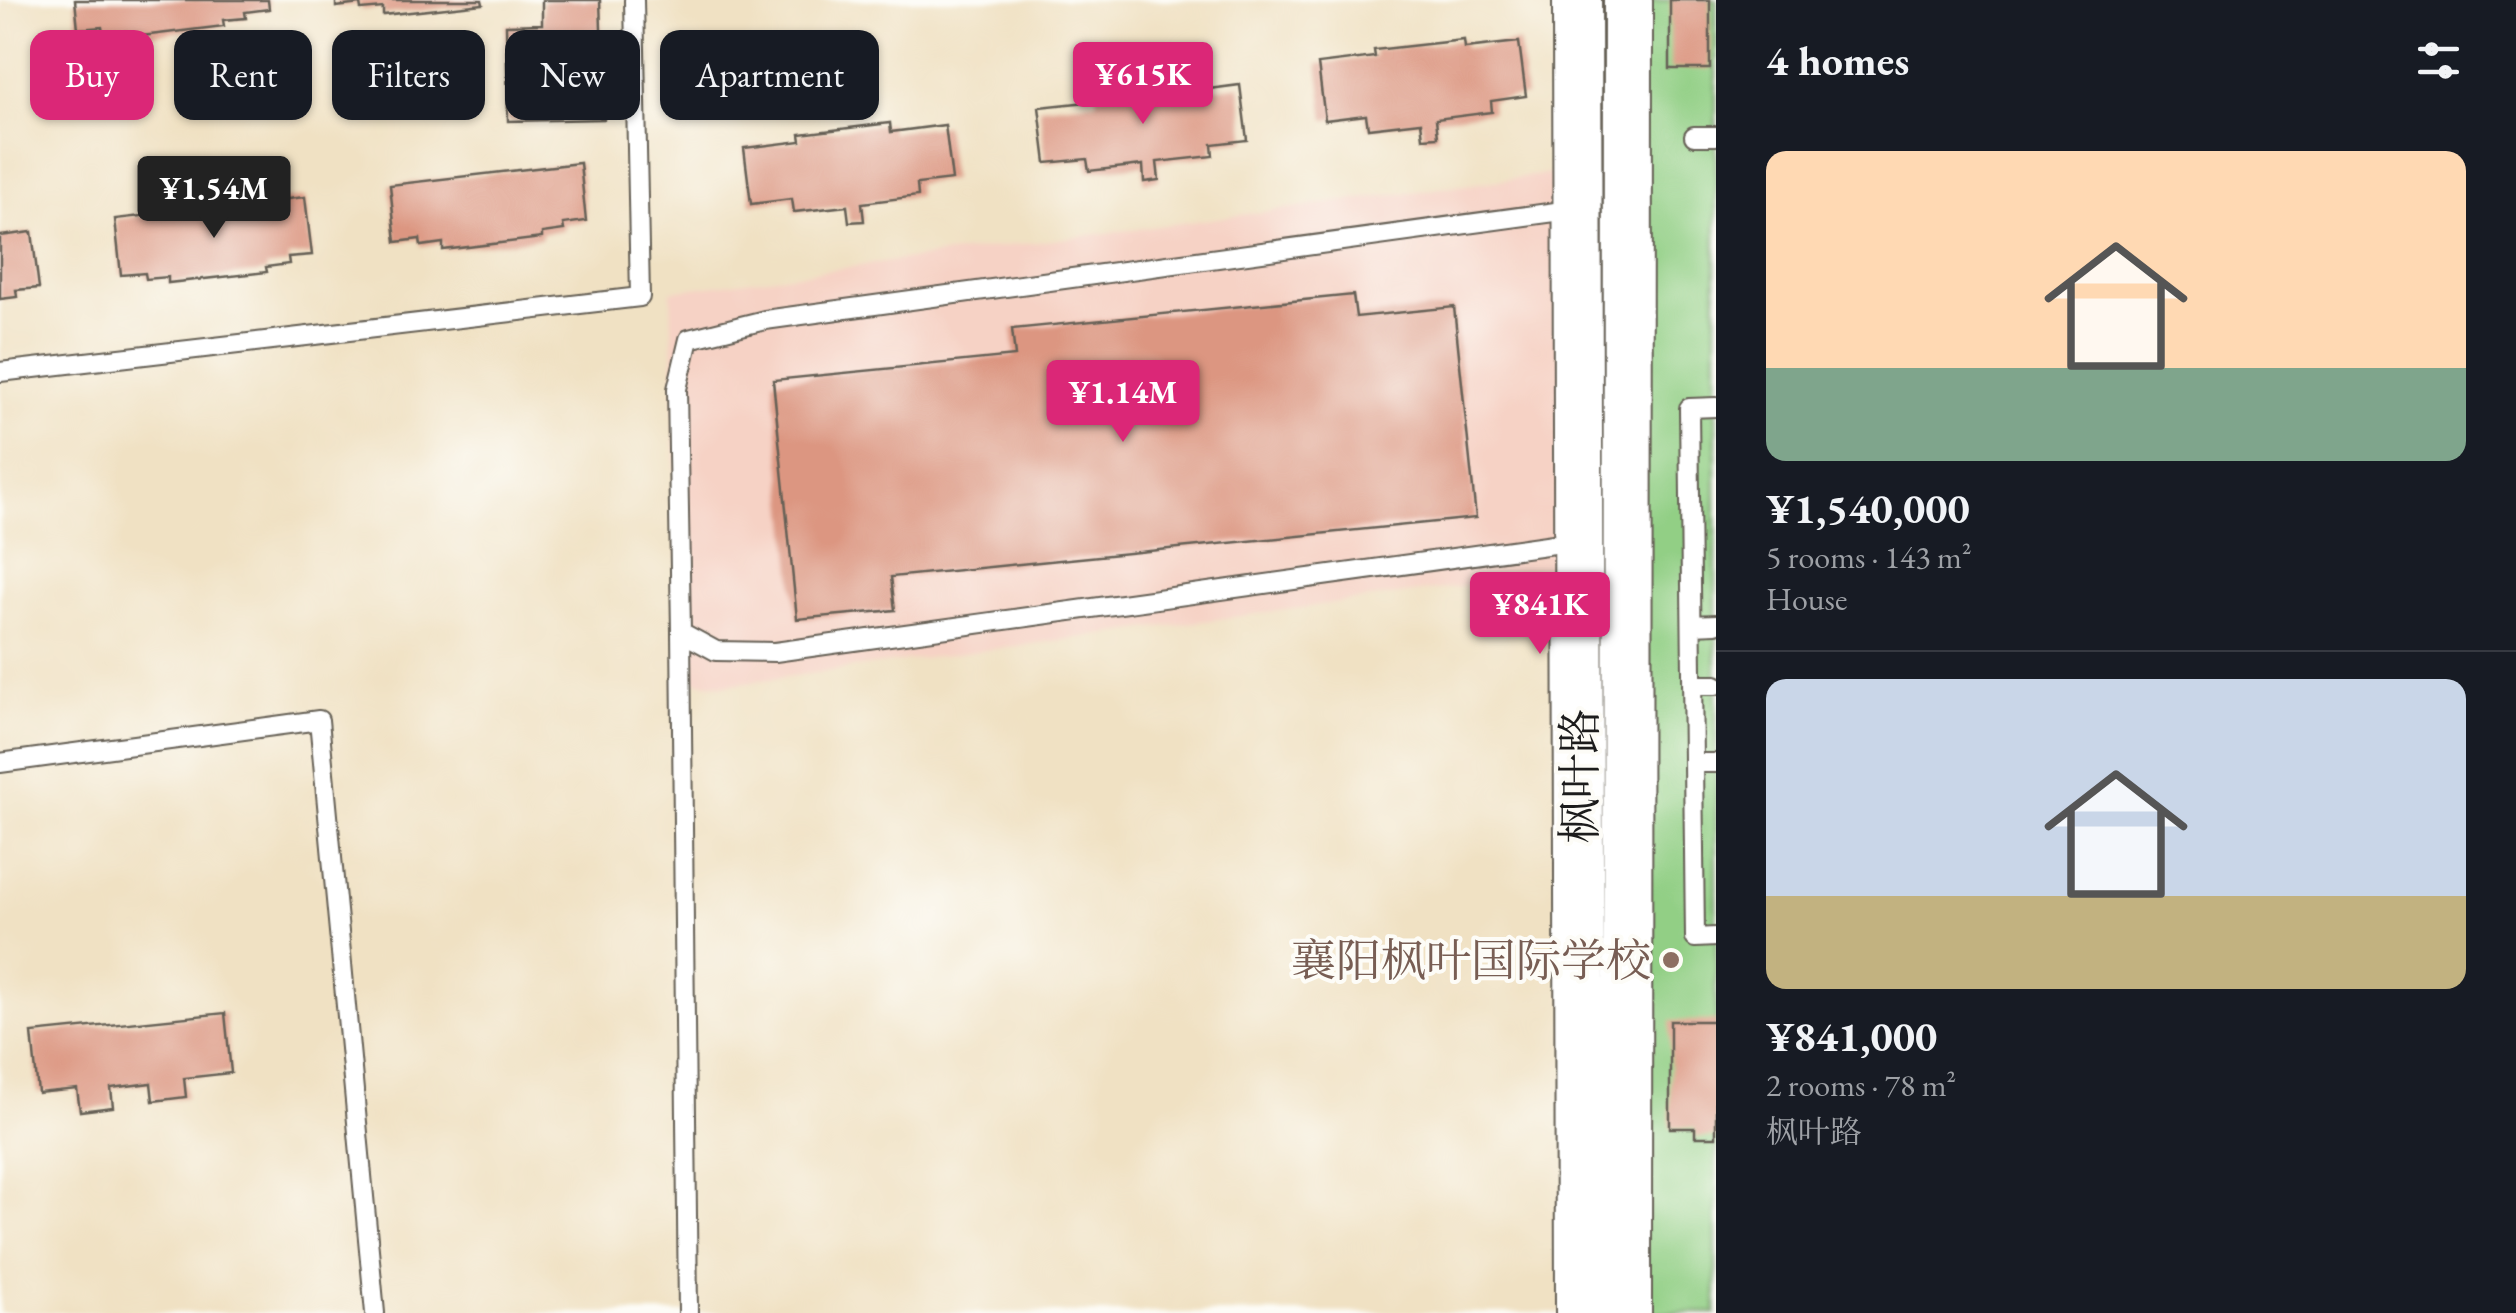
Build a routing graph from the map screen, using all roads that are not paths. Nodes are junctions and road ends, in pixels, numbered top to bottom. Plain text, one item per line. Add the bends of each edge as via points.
1 (634, 0) edge
2 (1577, 0) edge
3 (1628, 0) edge
4 (1694, 136) dead end
5 (1716, 136) edge
6 (1578, 209) junction
7 (0, 372) edge
8 (1716, 407) edge
9 (1578, 541) junction
10 (1692, 624) junction
11 (1716, 624) edge
12 (681, 632) junction
13 (1692, 685) junction
14 (1716, 685) edge
15 (0, 763) edge
16 (1716, 763) edge
17 (1693, 764) junction
18 (1694, 856) junction
19 (1716, 856) edge
20 (1716, 938) edge
21 (375, 1313) edge
22 (688, 1313) edge
23 (1580, 1313) edge
24 (1627, 1313) edge

1 - 7 lane via 640,297
2 - 6 street, 枫叶路
3 - 24 street, 枫叶路
4 - 5 lane
6 - 9 street, 枫叶路
6 - 12 lane via 765,320 688,339 676,389
8 - 10 lane via 1689,408
9 - 12 lane via 775,652 716,651
9 - 23 street, 枫叶路
10 - 11 lane
10 - 13 lane
12 - 22 lane
13 - 14 lane
13 - 17 lane
15 - 21 lane via 319,720
16 - 17 lane
17 - 18 lane
18 - 19 lane
18 - 20 lane via 1695,938

